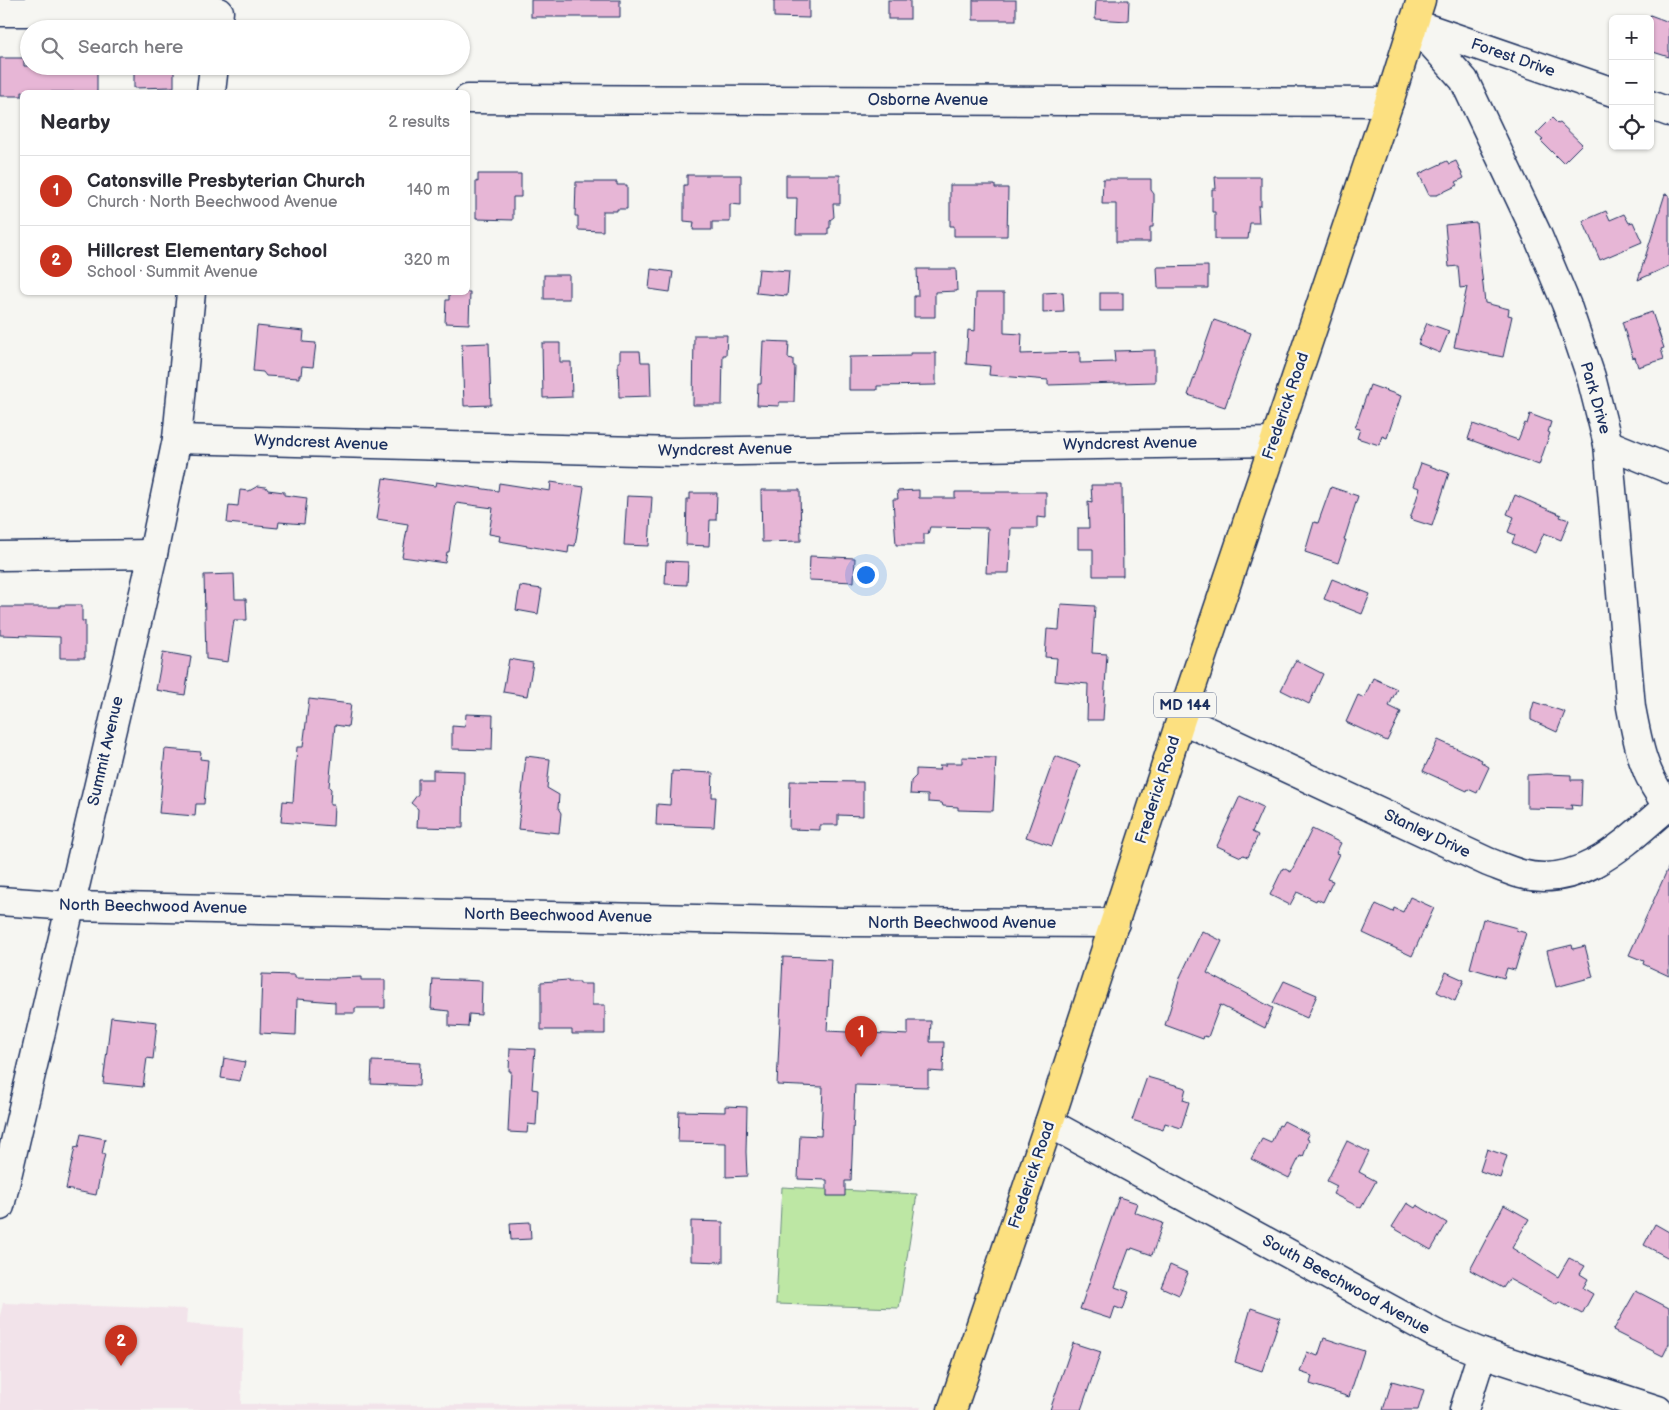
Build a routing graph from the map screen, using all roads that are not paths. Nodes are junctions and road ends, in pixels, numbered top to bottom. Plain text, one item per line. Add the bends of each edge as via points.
1 (0, 12) edge
2 (1417, 12) edge
3 (218, 13) edge
4 (213, 75) edge
5 (211, 90) edge
6 (1609, 90) edge
7 (470, 99) edge
8 (1388, 102) junction
9 (1654, 106) edge
10 (1669, 112) edge
11 (191, 295) edge
12 (177, 439) junction
13 (1274, 442) junction
14 (1608, 444) junction
15 (1669, 469) edge
16 (153, 554) junction
17 (0, 556) edge
18 (1181, 719) junction
19 (1668, 806) edge
20 (0, 901) edge
21 (70, 906) junction
22 (1115, 924) junction
23 (1049, 1123) junction
24 (0, 1206) edge
25 (1482, 1354) junction
26 (952, 1410) edge
27 (1464, 1410) edge
28 (1658, 1410) edge

1 - 3 street
2 - 6 street, Forest Drive
2 - 8 main road, Frederick Road / MD 144
2 - 14 street, Park Drive via 1464,80 1517,190 1567,306
4 - 5 street
7 - 8 street, Osborne Avenue
8 - 13 main road, Frederick Road / MD 144
9 - 10 street
11 - 12 street, Summit Avenue
12 - 13 street, Wyndcrest Avenue via 677,452
12 - 16 street, Summit Avenue
13 - 18 main road, Frederick Road / MD 144
14 - 15 street
14 - 19 street, Park Drive via 1631,708 1638,747 1649,779
16 - 17 street
16 - 21 street, Summit Avenue
18 - 19 street, Stanley Drive via 1488,862 1522,874 1548,877 1574,872 1600,861
18 - 22 main road, Frederick Road / MD 144
20 - 21 street, North Beechwood Avenue
21 - 22 street, North Beechwood Avenue via 843,922
21 - 24 street, Summit Avenue
22 - 23 main road, Frederick Road / MD 144
23 - 25 street, South Beechwood Avenue via 1436,1334
23 - 26 main road, Frederick Road / MD 144
25 - 27 street
25 - 28 street, South Beechwood Avenue

